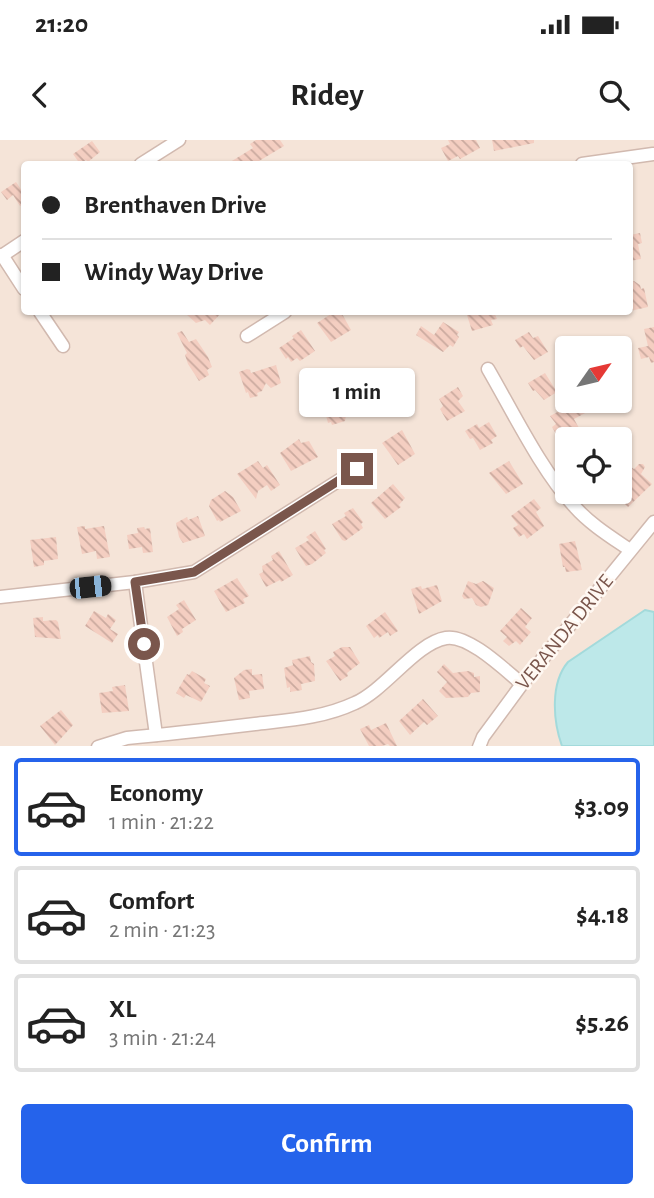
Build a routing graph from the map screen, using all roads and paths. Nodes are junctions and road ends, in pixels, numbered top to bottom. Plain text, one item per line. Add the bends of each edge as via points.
1 (179, 140) edge
2 (651, 140) edge
3 (654, 156) edge
4 (146, 161) edge
5 (609, 161) edge
6 (21, 242) edge
7 (1, 256) edge
8 (21, 285) edge
9 (42, 315) edge
10 (280, 315) edge
11 (247, 336) dead end
12 (63, 346) dead end
13 (488, 369) dead end
14 (357, 469) dead end
15 (654, 522) edge
16 (630, 550) junction
17 (135, 582) junction
18 (0, 597) edge
19 (522, 684) junction
20 (156, 735) junction
21 (101, 746) edge
22 (479, 746) edge

1 - 4 street
2 - 3 street
3 - 5 street
6 - 7 street
7 - 8 street
9 - 12 street
10 - 11 street
13 - 16 street via 575,507
14 - 17 street via 194,572
15 - 16 street, VERANDA DRIVE
16 - 19 street, VERANDA DRIVE
17 - 18 street
17 - 20 street
19 - 20 street via 482,652 447,638 428,645 356,703 321,716
19 - 22 street, VERANDA DRIVE
20 - 21 street

